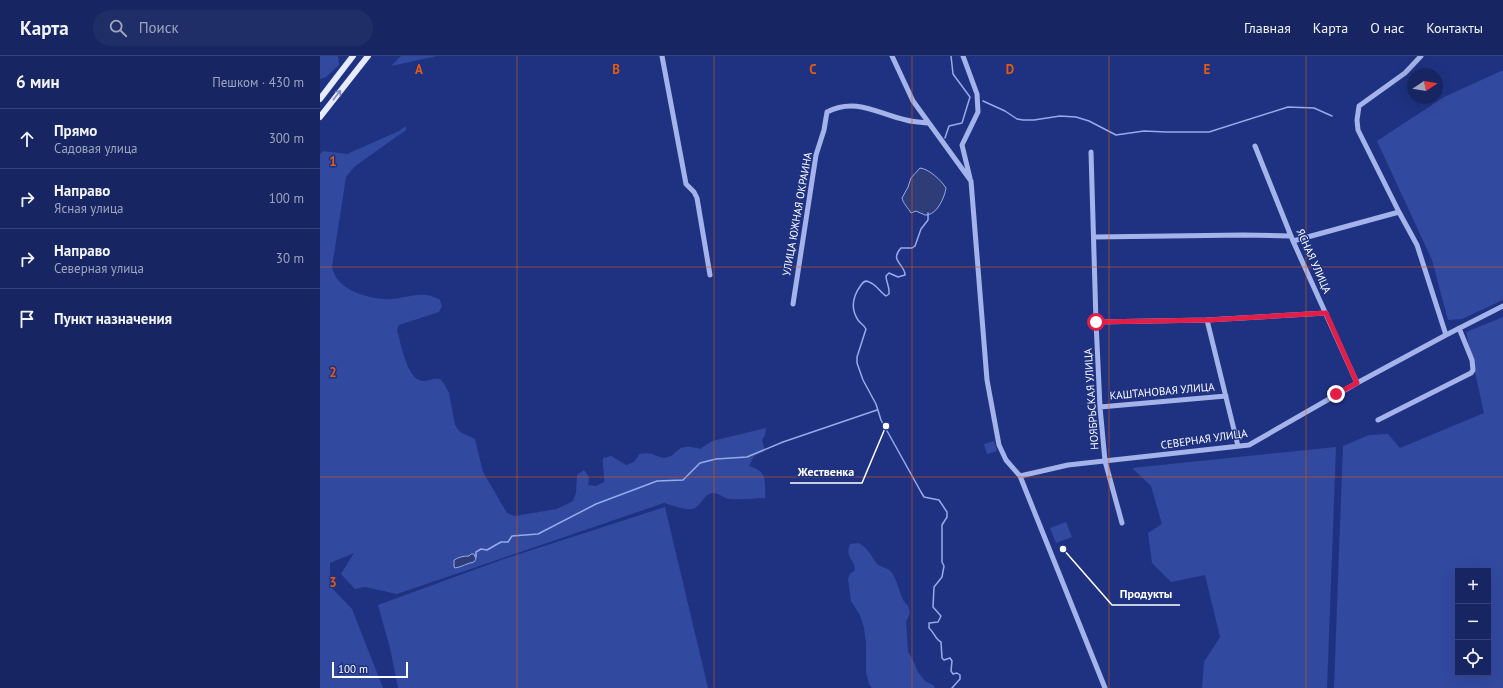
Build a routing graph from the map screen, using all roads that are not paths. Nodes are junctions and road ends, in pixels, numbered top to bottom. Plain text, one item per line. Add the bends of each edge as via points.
1 (353, 56) edge
2 (368, 56) edge
3 (662, 56) edge
4 (892, 56) edge
5 (963, 56) edge
6 (1421, 56) edge
7 (320, 99) edge
8 (320, 117) edge
9 (928, 123) junction
10 (1255, 146) dead end
11 (1091, 152) dead end
12 (971, 181) junction
13 (1398, 212) junction
14 (1094, 237) junction
15 (1292, 238) junction
16 (710, 275) dead end
17 (793, 304) dead end
18 (1503, 306) edge
19 (1326, 313) junction
20 (1208, 320) junction
21 (1096, 322) junction
22 (1459, 328) junction
23 (1446, 335) junction
24 (1357, 383) junction
25 (1226, 396) junction
26 (1100, 407) junction
27 (1378, 420) dead end
28 (1238, 446) junction
29 (1106, 461) junction
30 (1020, 476) junction
31 (1122, 522) dead end
32 (1105, 688) edge

1 - 7 main road
8 -> 2 main road
3 - 16 street via 686,184 697,198
4 - 9 street via 913,101
5 - 12 street via 977,94 978,112 962,145
6 - 13 street via 1405,73 1358,106 1358,130
9 - 12 street
9 - 17 street, УЛИЦА ЮЖНАЯ ОКРАИНА via 906,120 870,108 846,105 827,112 816,155
10 - 15 street, ЯСНАЯ УЛИЦА
11 - 14 street, НОЯБРЬСКАЯ УЛИЦА
12 - 30 street via 987,380 999,445 1006,460
13 - 15 street
13 - 23 street via 1417,245
14 - 15 street via 1243,235
14 - 21 street, НОЯБРЬСКАЯ УЛИЦА
15 - 19 street, ЯСНАЯ УЛИЦА
18 - 22 street
19 - 20 street
19 - 24 street, ЯСНАЯ УЛИЦА
20 - 21 street
20 - 25 street
21 - 26 street, НОЯБРЬСКАЯ УЛИЦА
22 - 23 street, СЕВЕРНАЯ УЛИЦА
22 - 27 street via 1472,360 1471,373
23 - 24 street, СЕВЕРНАЯ УЛИЦА
24 - 28 street, СЕВЕРНАЯ УЛИЦА via 1249,445
25 - 26 street, КАШТАНОВАЯ УЛИЦА
25 - 28 street
26 - 29 street, НОЯБРЬСКАЯ УЛИЦА
28 - 29 street, СЕВЕРНАЯ УЛИЦА
29 - 30 street, СЕВЕРНАЯ УЛИЦА via 1068,465
29 - 31 street, НОЯБРЬСКАЯ УЛИЦА
30 - 32 street

